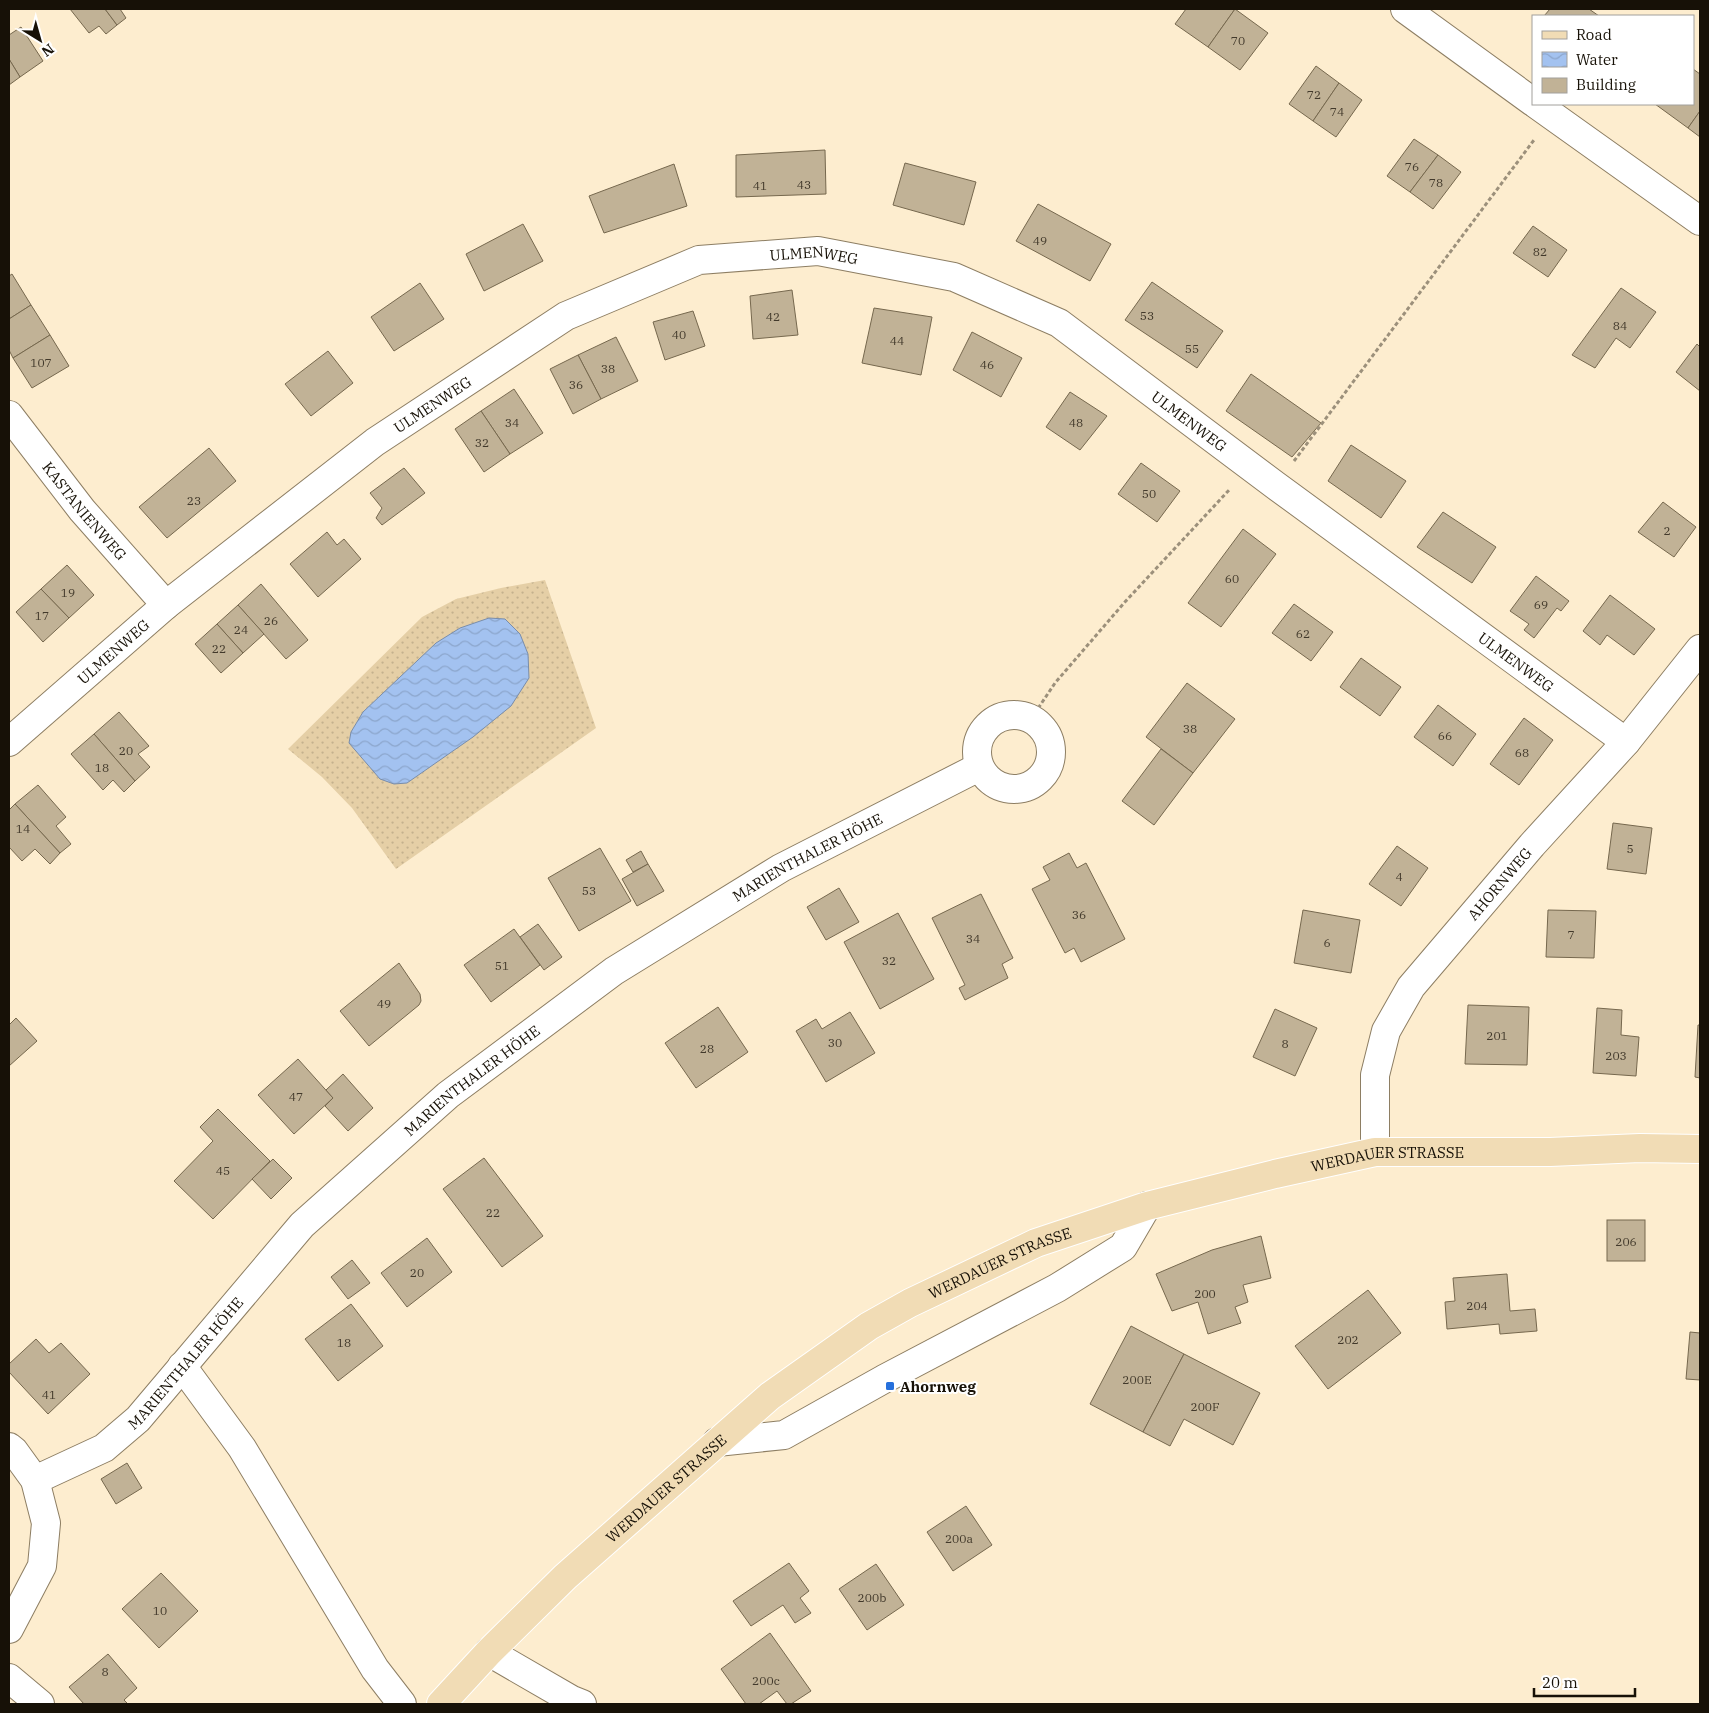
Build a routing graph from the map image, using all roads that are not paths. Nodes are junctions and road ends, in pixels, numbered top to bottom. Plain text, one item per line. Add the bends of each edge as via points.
1 (1405, 9) edge
2 (1532, 101) edge
3 (1540, 107) edge
4 (1700, 221) edge
5 (9, 414) edge
6 (166, 605) junction
7 (1700, 649) edge
8 (9, 742) edge
9 (1626, 742) junction
10 (979, 767) junction
11 (1700, 1149) edge
12 (1375, 1152) junction
13 (1147, 1206) junction
14 (182, 1366) junction
15 (717, 1442) junction
16 (9, 1448) edge
17 (35, 1480) junction
18 (9, 1629) edge
19 (489, 1652) junction
20 (9, 1678) edge
21 (574, 1703) edge
22 (40, 1704) edge
23 (402, 1704) edge
24 (441, 1704) edge

1 - 2 street
3 - 4 street
5 - 6 street, KASTANIENWEG via 82,510
6 - 8 street, ULMENWEG
6 - 9 street, ULMENWEG via 375,442 566,316 699,260 818,251 954,277 1059,323
7 - 9 street, AHORNWEG
9 - 12 street, AHORNWEG via 1411,987 1386,1031 1375,1075
10 - 10 street via 976,755 978,742 993,721 1018,715 1041,726 1048,737 1052,750 1050,763 1044,775 1022,789 997,786
10 - 14 street, MARIENTHALER HÖHE via 781,868 614,971 448,1095 302,1225
11 - 12 main road, WERDAUER STRASSE
12 - 13 main road, WERDAUER STRASSE
13 - 15 main road, WERDAUER STRASSE via 1036,1243 910,1302 868,1326 770,1396
13 - 15 street via 1123,1247 1057,1288 784,1435
14 - 17 street, MARIENTHALER HÖHE via 138,1419 104,1448
14 - 23 street via 242,1448 375,1669
15 - 19 main road, WERDAUER STRASSE via 566,1577
16 - 17 street
17 - 18 street via 46,1523 42,1566
19 - 21 street
19 - 24 main road, WERDAUER STRASSE
20 - 22 street

